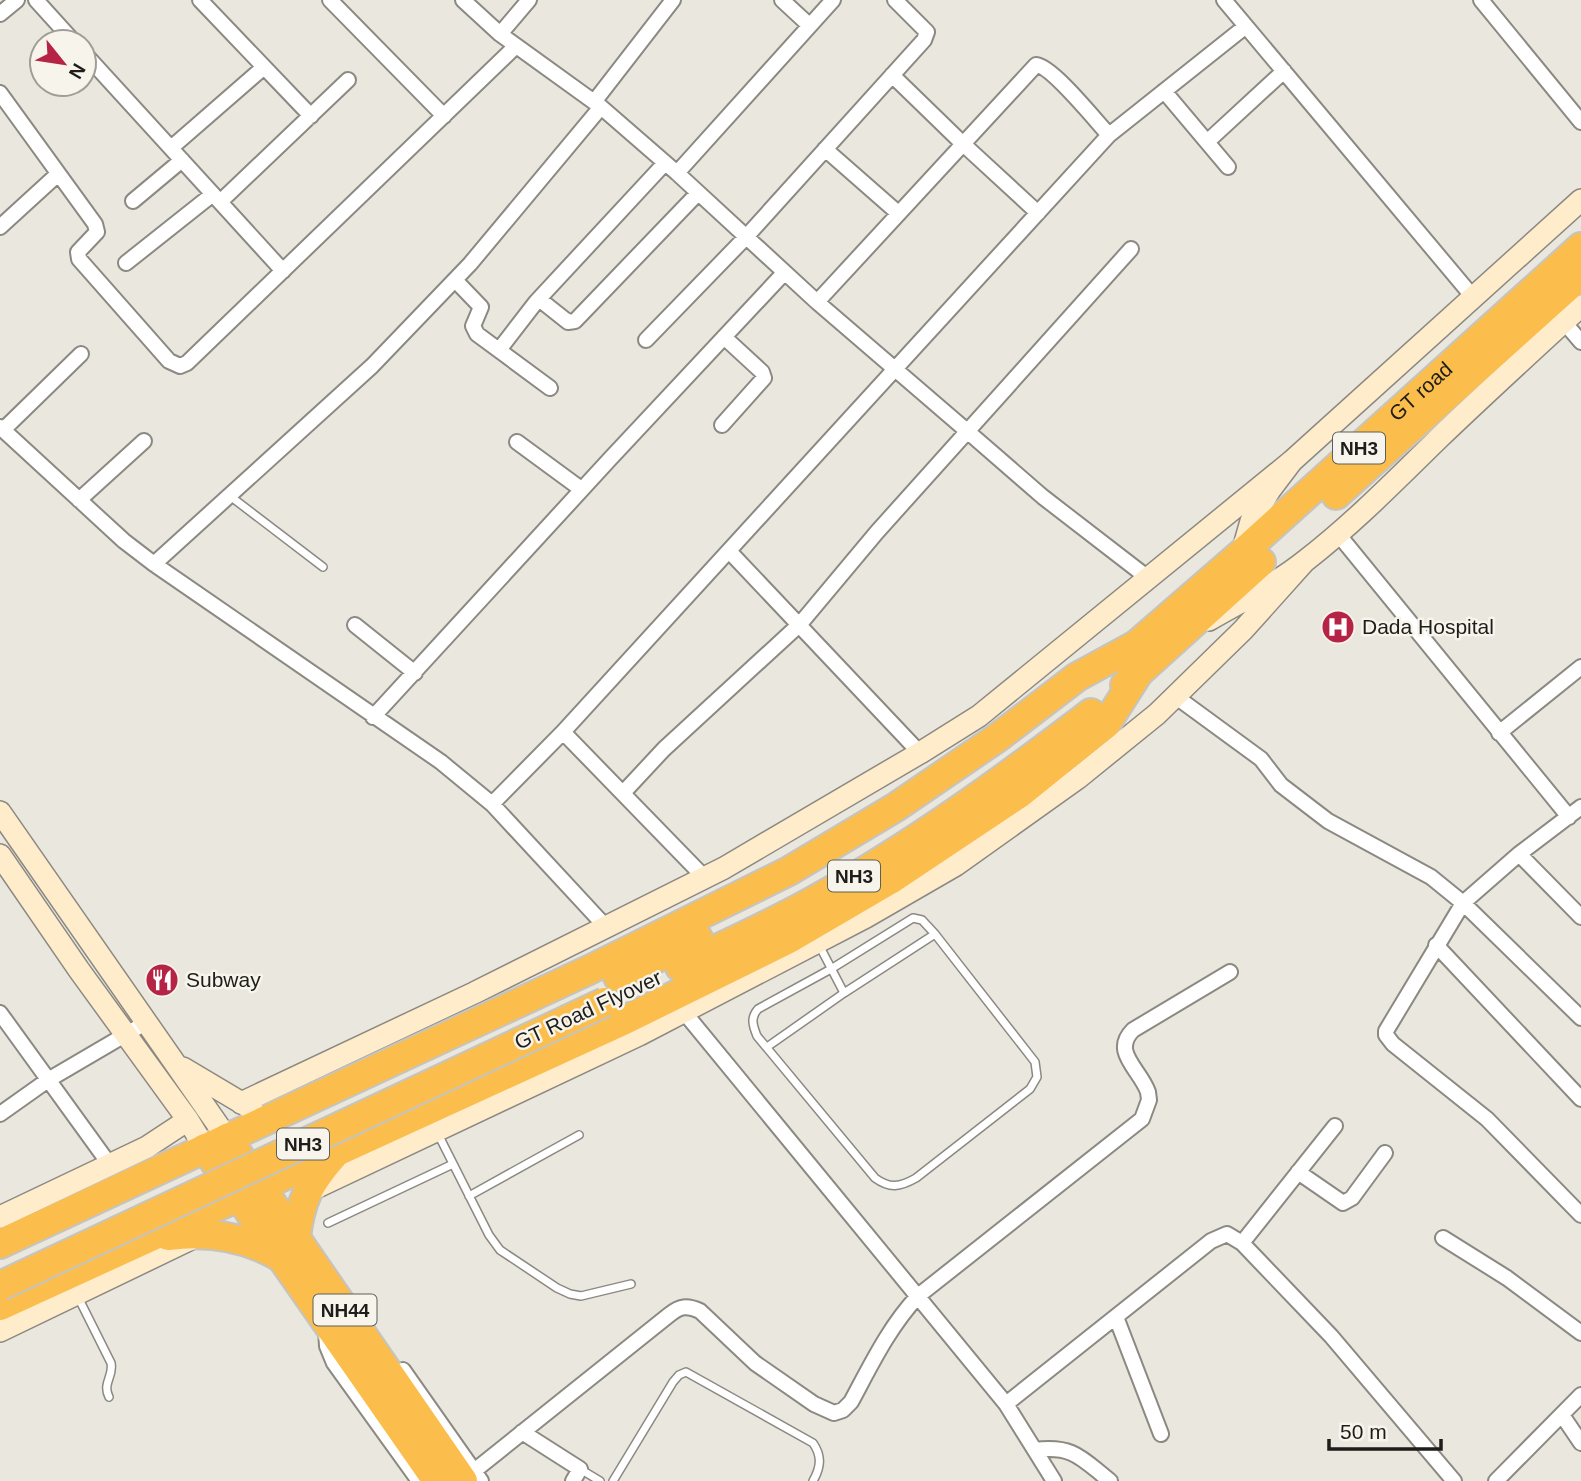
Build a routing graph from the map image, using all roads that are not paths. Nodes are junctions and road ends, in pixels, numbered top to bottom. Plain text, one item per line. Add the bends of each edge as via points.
1 (18, 0) edge
2 (36, 0) edge
3 (200, 0) edge
4 (330, 0) edge
5 (463, 0) edge
6 (529, 0) edge
7 (673, 0) edge
8 (782, 0) edge
9 (833, 0) edge
10 (895, 0) edge
11 (1224, 0) edge
12 (1481, 0) edge
13 (0, 14) edge
14 (809, 25) junction
15 (1246, 26) junction
16 (61, 28) edge
17 (500, 34) junction
18 (516, 46) junction
19 (264, 67) junction
20 (98, 68) edge
21 (1284, 71) junction
22 (892, 75) junction
23 (348, 80) dead end
24 (1164, 91) junction
25 (0, 93) edge
26 (597, 104) junction
27 (311, 116) junction
28 (444, 116) junction
29 (1581, 122) edge
30 (1109, 135) junction
31 (1207, 142) junction
32 (962, 143) junction
33 (171, 148) junction
34 (825, 149) junction
35 (182, 160) junction
36 (665, 163) junction
37 (1228, 166) dead end
38 (677, 173) junction
39 (58, 174) junction
40 (698, 193) junction
41 (217, 198) junction
42 (1581, 200) edge
43 (133, 201) dead end
44 (898, 213) junction
45 (1038, 213) junction
46 (0, 227) edge
47 (746, 237) junction
48 (1581, 247) edge
49 (1131, 249) dead end
50 (127, 263) dead end
51 (283, 271) junction
52 (784, 273) junction
53 (1581, 275) edge
54 (455, 280) junction
55 (1473, 296) junction
56 (538, 299) junction
57 (817, 302) junction
58 (1581, 306) edge
59 (1564, 322) junction
60 (724, 337) junction
61 (646, 340) dead end
62 (1581, 342) edge
63 (499, 350) junction
64 (81, 354) dead end
65 (895, 369) junction
66 (550, 388) dead end
67 (722, 425) dead end
68 (1, 428) edge
69 (967, 432) junction
70 (144, 441) dead end
71 (517, 442) dead end
72 (1292, 461) junction
73 (581, 489) junction
74 (230, 495) junction
75 (79, 500) junction
76 (1338, 534) junction
77 (729, 551) junction
78 (1242, 553) junction
79 (1304, 562) junction
80 (154, 564) junction
81 (323, 567) dead end
82 (1148, 578) junction
83 (800, 624) junction
84 (355, 625) dead end
85 (1177, 638) junction
86 (1137, 659) junction
87 (1581, 667) edge
88 (415, 673) junction
89 (1175, 696) junction
90 (373, 717) junction
91 (563, 732) junction
92 (1499, 733) junction
93 (920, 753) junction
94 (623, 793) junction
95 (492, 804) junction
96 (1581, 807) edge
97 (0, 812) edge
98 (1569, 817) junction
99 (1518, 854) junction
100 (0, 856) edge
101 (41, 871) junction
102 (704, 877) junction
103 (21, 885) junction
104 (1463, 903) junction
105 (1581, 917) edge
106 (606, 927) junction
107 (935, 934) junction
108 (818, 942) junction
109 (1436, 945) junction
110 (831, 969) junction
111 (1230, 972) dead end
112 (844, 993) junction
113 (602, 994) junction
114 (684, 1012) junction
115 (0, 1013) edge
116 (1581, 1018) edge
117 (147, 1022) junction
118 (125, 1035) junction
119 (767, 1047) junction
120 (175, 1063) junction
121 (48, 1080) junction
122 (1581, 1100) edge
123 (241, 1103) junction
124 (0, 1114) edge
125 (273, 1117) junction
126 (188, 1120) junction
127 (1335, 1126) dead end
128 (436, 1131) junction
129 (579, 1135) dead end
130 (216, 1143) junction
131 (338, 1150) junction
132 (1385, 1153) dead end
133 (453, 1164) junction
134 (110, 1165) junction
135 (1298, 1172) junction
136 (249, 1191) junction
137 (307, 1192) junction
138 (469, 1196) junction
139 (1578, 1205) edge
140 (0, 1217) edge
141 (328, 1223) dead end
142 (204, 1233) junction
143 (144, 1238) junction
144 (1443, 1238) dead end
145 (1242, 1243) junction
146 (0, 1244) edge
147 (289, 1248) junction
148 (0, 1264) edge
149 (631, 1284) dead end
150 (0, 1286) edge
151 (77, 1294) junction
152 (918, 1296) junction
153 (0, 1306) edge
154 (1116, 1317) junction
155 (326, 1321) junction
156 (0, 1331) edge
157 (1581, 1333) edge
158 (1581, 1395) edge
159 (109, 1397) dead end
160 (1006, 1404) junction
161 (1562, 1415) junction
162 (522, 1432) junction
163 (1161, 1434) dead end
164 (1581, 1443) edge
165 (1035, 1450) junction
166 (576, 1475) edge
167 (473, 1478) edge
168 (419, 1481) edge
169 (437, 1481) edge
170 (600, 1481) edge
171 (613, 1481) edge
172 (813, 1481) edge
173 (1054, 1481) edge
174 (1111, 1481) edge
175 (1454, 1481) edge
176 (1496, 1481) edge

1 - 13 street
2 - 16 street
3 - 19 street
4 - 28 street
5 - 17 street
6 - 17 street
7 - 26 street
8 - 14 street
9 - 14 street
10 - 22 street via 927,32
11 - 15 street
12 - 29 street
14 - 38 street
15 - 21 street
15 - 24 street
17 - 18 street
18 - 26 street
18 - 28 street
19 - 27 street
19 - 33 street
20 - 33 street
21 - 31 street
21 - 55 street
22 - 32 street
22 - 34 street
23 - 27 street
24 - 30 street
24 - 31 street
25 - 39 street
26 - 36 street
26 - 54 street
27 - 41 street
28 - 51 street
30 - 32 street via 1040,64
30 - 45 street
31 - 37 street
32 - 44 street
32 - 45 street
33 - 35 street
34 - 44 street
34 - 47 street
35 - 41 street
35 - 43 street
36 - 38 street
36 - 56 street
38 - 40 street
39 - 46 street
39 - 51 street via 97,228 78,252 79,259 175,365 187,363
40 - 47 street
40 - 56 street via 575,321 568,322
41 - 50 street
41 - 51 street
42 - 55 street
44 - 57 street
45 - 65 street
47 - 52 street
47 - 61 street
48 - 78 highway, GT road / NH3
49 - 69 street
52 - 57 street
52 - 60 street
53 - 85 highway, GT road / NH3
54 - 63 street via 481,307 474,330
54 - 74 street via 372,366
55 - 72 street
56 - 63 street
57 - 65 street
58 - 59 street
59 - 62 street
59 - 76 street
60 - 67 street via 764,378
60 - 73 street
63 - 66 street
64 - 68 street
65 - 69 street
65 - 77 street
68 - 75 street
69 - 82 street
69 - 83 street
70 - 75 street
71 - 73 street
72 - 78 street via 1251,521
72 - 82 street
73 - 88 street
74 - 80 street
74 - 81 lane
75 - 80 street
76 - 79 street
76 - 92 street
77 - 83 street
77 - 91 street
78 - 86 highway, GT road / NH3
79 - 85 street
79 - 89 street
80 - 90 street
82 - 93 street via 979,716
83 - 93 street
83 - 94 street
84 - 88 street
85 - 86 highway, GT road / NH3
86 - 113 highway, GT Road Flyover / NH3 via 905,824
86 - 125 highway via 1077,677 896,807 789,871
86 - 131 highway via 1106,724 1019,794 890,880 789,939 625,1020
87 - 92 street
88 - 90 street
89 - 104 street via 1261,759 1281,785 1328,821 1431,877
89 - 108 street via 1078,778 956,864
90 - 95 street via 441,762
91 - 94 street
91 - 95 street
92 - 98 street
93 - 102 street
94 - 102 street
95 - 106 street
96 - 98 street
97 - 101 street
98 - 99 street
99 - 104 street
99 - 105 street
100 - 103 street
101 - 103 street
101 - 117 street
102 - 106 street
103 - 118 street
104 - 109 street
104 - 116 street
106 - 123 street
107 - 110 lane via 922,919 913,918
107 - 112 lane
107 - 119 lane via 1035,1062 1037,1077 1030,1089 916,1178 895,1187 875,1178
108 - 110 lane
108 - 114 street
109 - 122 street
109 - 139 street via 1386,1035
110 - 112 lane
110 - 119 lane via 753,1014 752,1026
111 - 152 street via 1126,1037 1124,1049 1148,1092 1142,1119
112 - 119 lane
113 - 148 highway, GT Road Flyover / NH3
113 - 150 highway, GT Road Flyover / NH3, bridge
114 - 128 street
114 - 152 street
115 - 121 street
117 - 118 street
117 - 120 street
118 - 121 street
118 - 126 street
120 - 123 street
120 - 130 street
121 - 124 street
121 - 134 street
123 - 125 street
125 - 130 highway
126 - 130 street
126 - 134 street
127 - 135 street
128 - 133 lane
128 - 137 street
129 - 138 lane
130 - 136 highway, NH44
130 - 146 highway
131 - 136 highway
131 - 137 highway
132 - 135 street via 1352,1198 1343,1203
133 - 138 lane
133 - 141 lane
134 - 140 street
135 - 145 street
136 - 143 highway
136 - 147 highway, NH44
137 - 147 highway
138 - 149 lane via 499,1250 557,1288 581,1296
142 - 143 highway, NH44
142 - 147 highway, NH44
142 - 151 street
143 - 153 highway, NH44
144 - 157 street
145 - 154 street via 1227,1234 1220,1236
145 - 175 street via 1331,1336
147 - 155 highway, NH44
147 - 167 highway, NH44
151 - 156 street
151 - 159 lane via 111,1363 106,1387
152 - 160 street
152 - 162 street via 902,1312 843,1410 829,1412 814,1404 761,1368 700,1311 688,1306 669,1315
154 - 160 street
154 - 163 street
155 - 168 street via 327,1346 334,1363
155 - 169 highway, NH44
158 - 161 street
160 - 165 street
161 - 164 street
161 - 176 street
162 - 166 street
162 - 167 street
165 - 173 street
165 - 174 street via 1052,1448 1076,1454
166 - 170 lane
171 - 172 lane via 673,1382 686,1372 813,1443 820,1462

